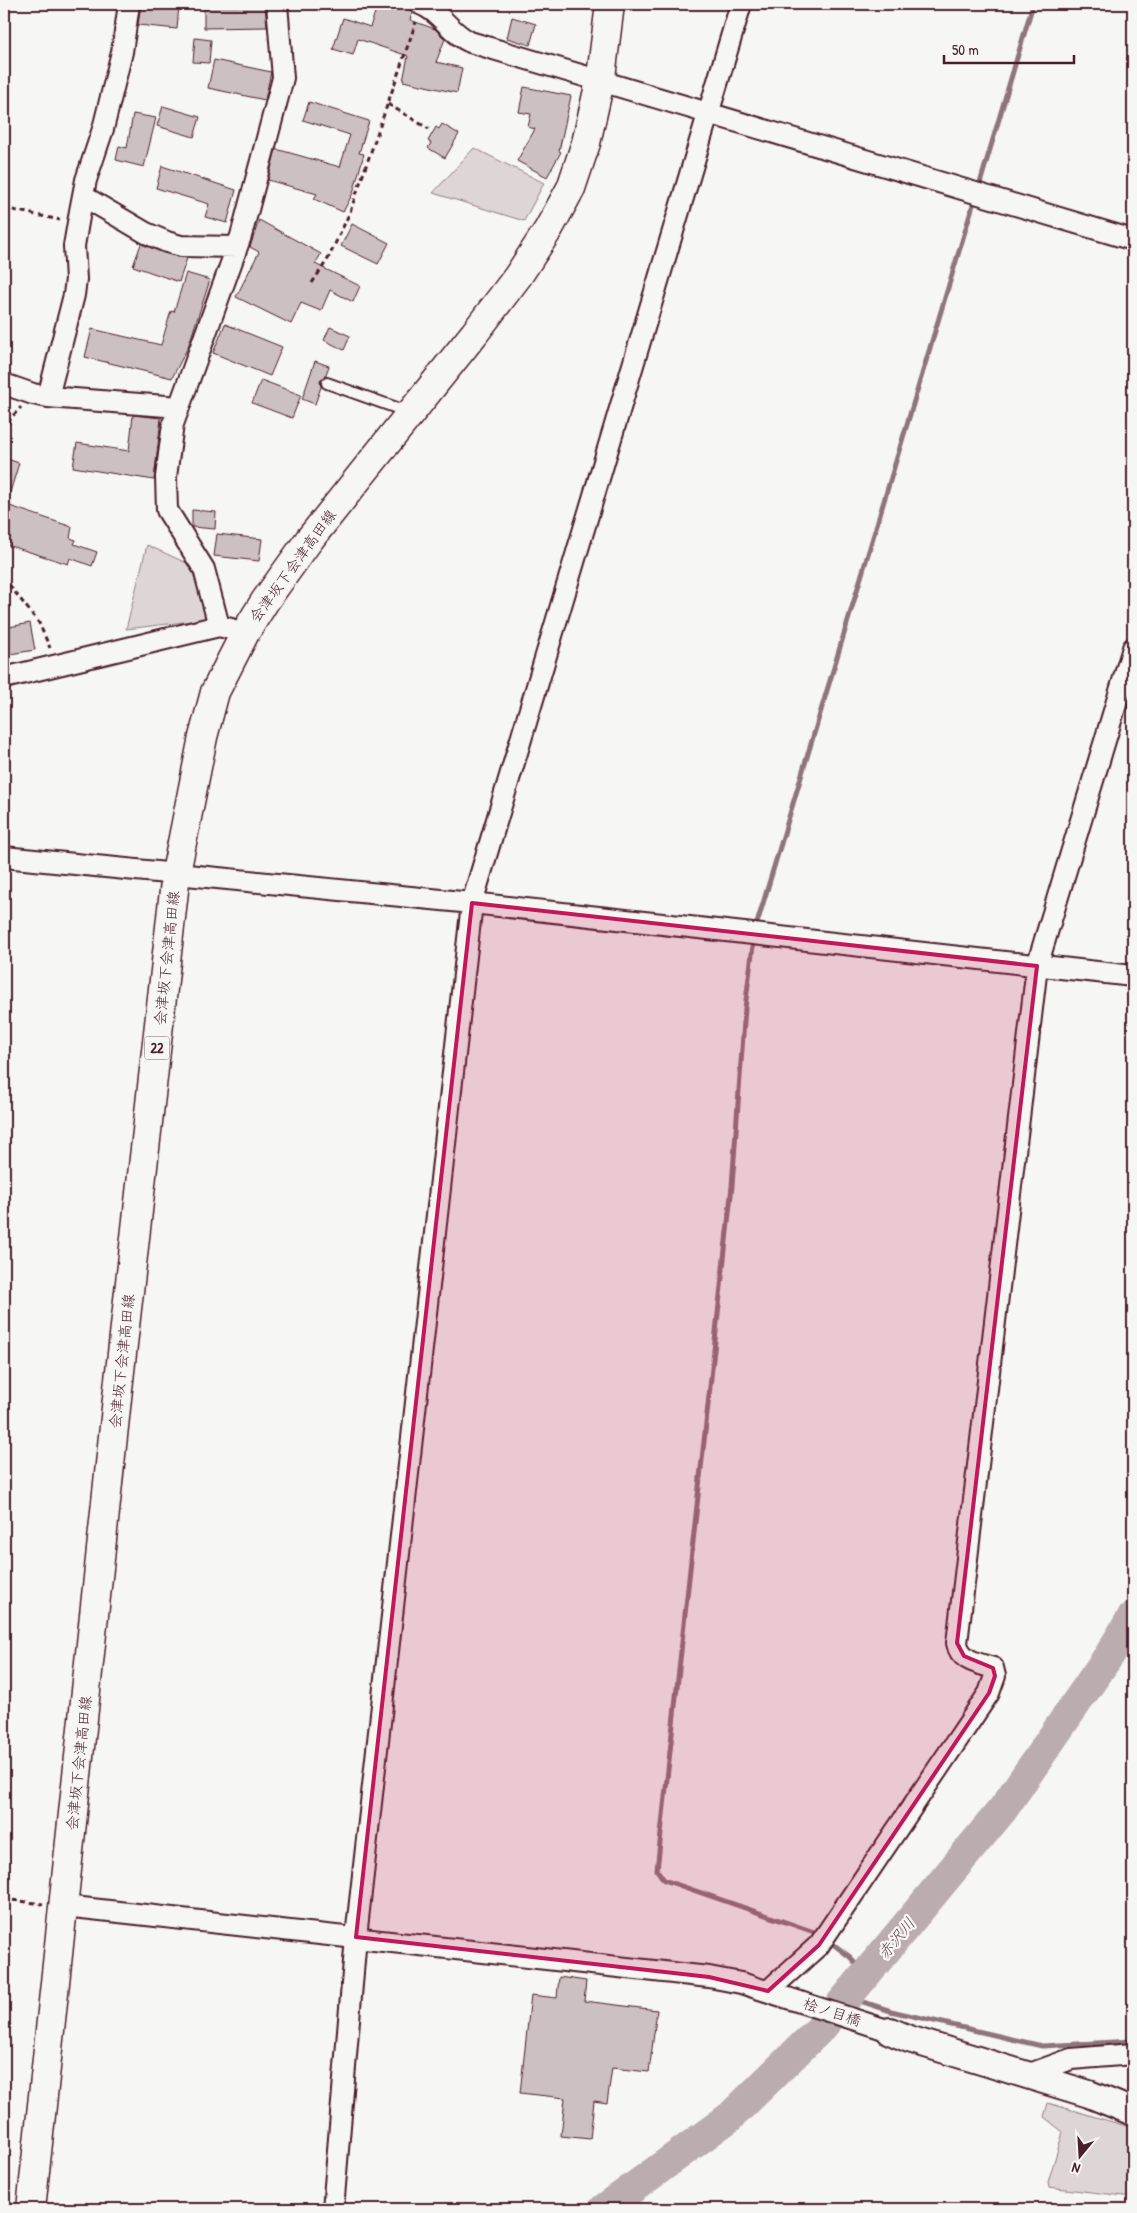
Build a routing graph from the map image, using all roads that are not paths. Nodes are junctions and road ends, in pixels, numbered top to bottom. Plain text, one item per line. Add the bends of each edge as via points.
1 (129, 4) edge
2 (277, 4) edge
3 (421, 4) edge
4 (610, 4) edge
5 (741, 4) edge
6 (600, 81) junction
7 (708, 112) junction
8 (83, 196) junction
9 (1133, 240) edge
10 (237, 247) junction
11 (327, 383) dead end
12 (4, 384) edge
13 (40, 396) junction
14 (179, 406) junction
15 (412, 413) junction
16 (232, 630) junction
17 (1133, 648) edge
18 (4, 678) edge
19 (4, 857) edge
20 (176, 873) junction
21 (472, 903) junction
22 (1037, 966) junction
23 (1133, 976) edge
24 (64, 1906) junction
25 (356, 1937) junction
26 (770, 1992) junction
27 (890, 2031) joint
28 (1133, 2054) edge
29 (1027, 2075) junction
30 (1133, 2112) edge
31 (31, 2209) edge
32 (333, 2209) edge

1 - 8 street via 122,52
2 - 10 street via 283,78
3 - 6 street via 470,42
4 - 6 main road, 会津坂下会津高田線 / 22
5 - 7 street
6 - 7 street
6 - 15 main road, 会津坂下会津高田線 / 22 via 586,143 571,188 548,230 518,276
7 - 9 street
7 - 21 street
8 - 10 street via 167,242 181,246
8 - 13 street via 74,246 74,295
10 - 14 street
11 - 15 lane
12 - 13 street
13 - 14 street
14 - 16 street via 173,424 166,477 167,510 204,569
15 - 16 main road, 会津坂下会津高田線 / 22 via 309,540 265,601
16 - 18 street
16 - 20 main road, 会津坂下会津高田線 / 22 via 203,737
17 - 22 street
19 - 20 street
20 - 21 street
20 - 24 main road, 会津坂下会津高田線 / 22
21 - 22 street
21 - 25 street
22 - 23 street
22 - 26 street via 957,1643 964,1656 974,1663 993,1668 996,1676 989,1693 819,1945
24 - 25 street, 桧ノ目橋
24 - 31 main road, 会津坂下会津高田線 / 22
25 - 26 street, 桧ノ目橋 via 709,1977
25 - 32 street
26 - 27 street, 桧ノ目橋
27 - 29 street
28 - 29 street via 1071,2059
29 - 30 street

